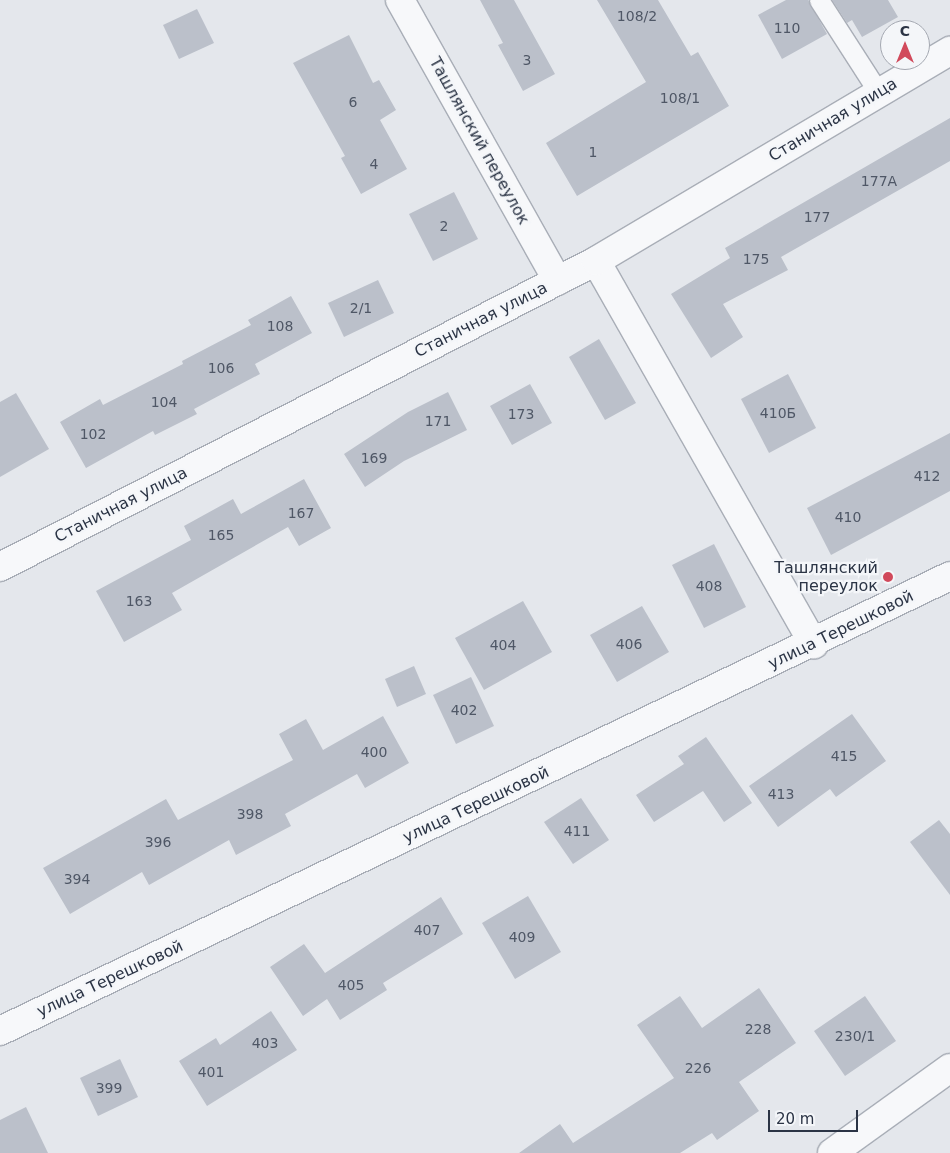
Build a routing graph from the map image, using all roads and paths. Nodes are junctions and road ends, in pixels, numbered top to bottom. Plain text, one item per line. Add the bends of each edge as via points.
1 (400, 0) edge
2 (819, 0) edge
3 (950, 51) edge
4 (878, 93) junction
5 (596, 261) junction
6 (558, 281) junction
7 (0, 567) edge
8 (950, 576) edge
9 (814, 644) junction
10 (0, 1031) edge
11 (950, 1068) edge
12 (832, 1153) edge

1 - 6 street, Ташлянский переулок
2 - 4 lane
3 - 4 street, Станичная улица
4 - 5 street, Станичная улица
5 - 6 street, Станичная улица
5 - 9 street
6 - 7 street, Станичная улица
8 - 9 street, улица Терешковой
9 - 10 street, улица Терешковой
11 - 12 street

